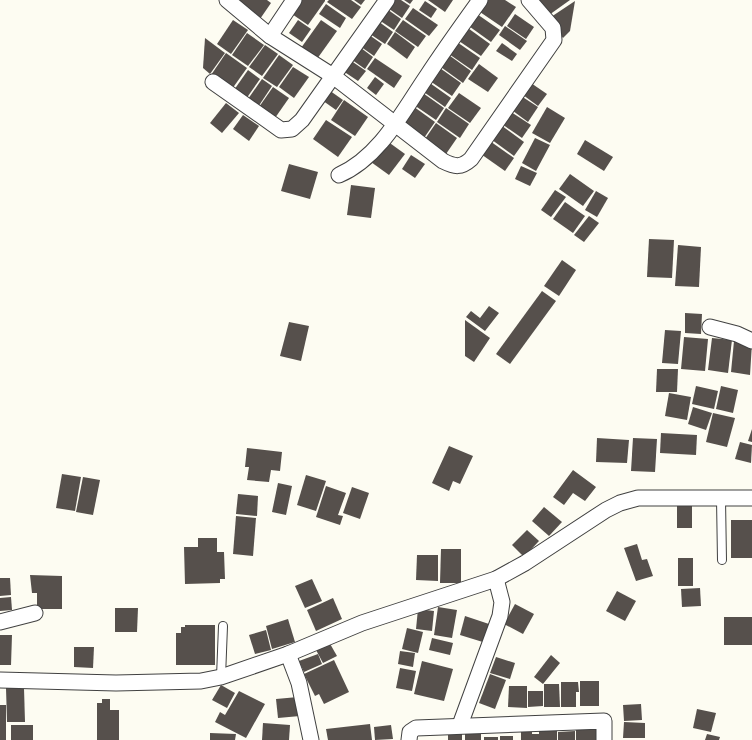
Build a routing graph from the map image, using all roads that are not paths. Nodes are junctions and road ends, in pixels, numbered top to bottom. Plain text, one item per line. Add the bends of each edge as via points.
1 (227, 0) edge
2 (294, 0) edge
3 (387, 0) edge
4 (480, 0) edge
5 (529, 0) edge
6 (270, 36) junction
7 (333, 76) junction
8 (213, 82) dead end
9 (394, 124) junction
10 (339, 175) dead end
11 (710, 327) dead end
12 (752, 341) edge
13 (752, 498) edge
14 (721, 499) junction
15 (722, 560) dead end
16 (502, 576) junction
17 (35, 613) dead end
18 (0, 622) edge
19 (223, 626) dead end
20 (288, 654) junction
21 (221, 677) junction
22 (0, 680) edge
23 (460, 725) junction
24 (311, 740) edge
25 (408, 740) edge
26 (604, 740) edge

1 - 6 street
2 - 6 street
3 - 7 street
4 - 9 street
5 - 9 street via 553,28 554,40 471,159 464,165 452,165 443,161
6 - 7 street
7 - 8 street via 302,120 288,131 281,130
7 - 9 street
9 - 10 street via 358,165
11 - 12 street
13 - 14 street
14 - 15 lane
14 - 16 street via 638,498 620,503
16 - 20 street via 362,623
16 - 23 street via 500,616
17 - 18 street
19 - 21 lane
20 - 21 street
20 - 24 street via 299,683
21 - 22 street via 201,681 116,683
23 - 25 street via 413,729 408,735
23 - 26 street via 604,721

